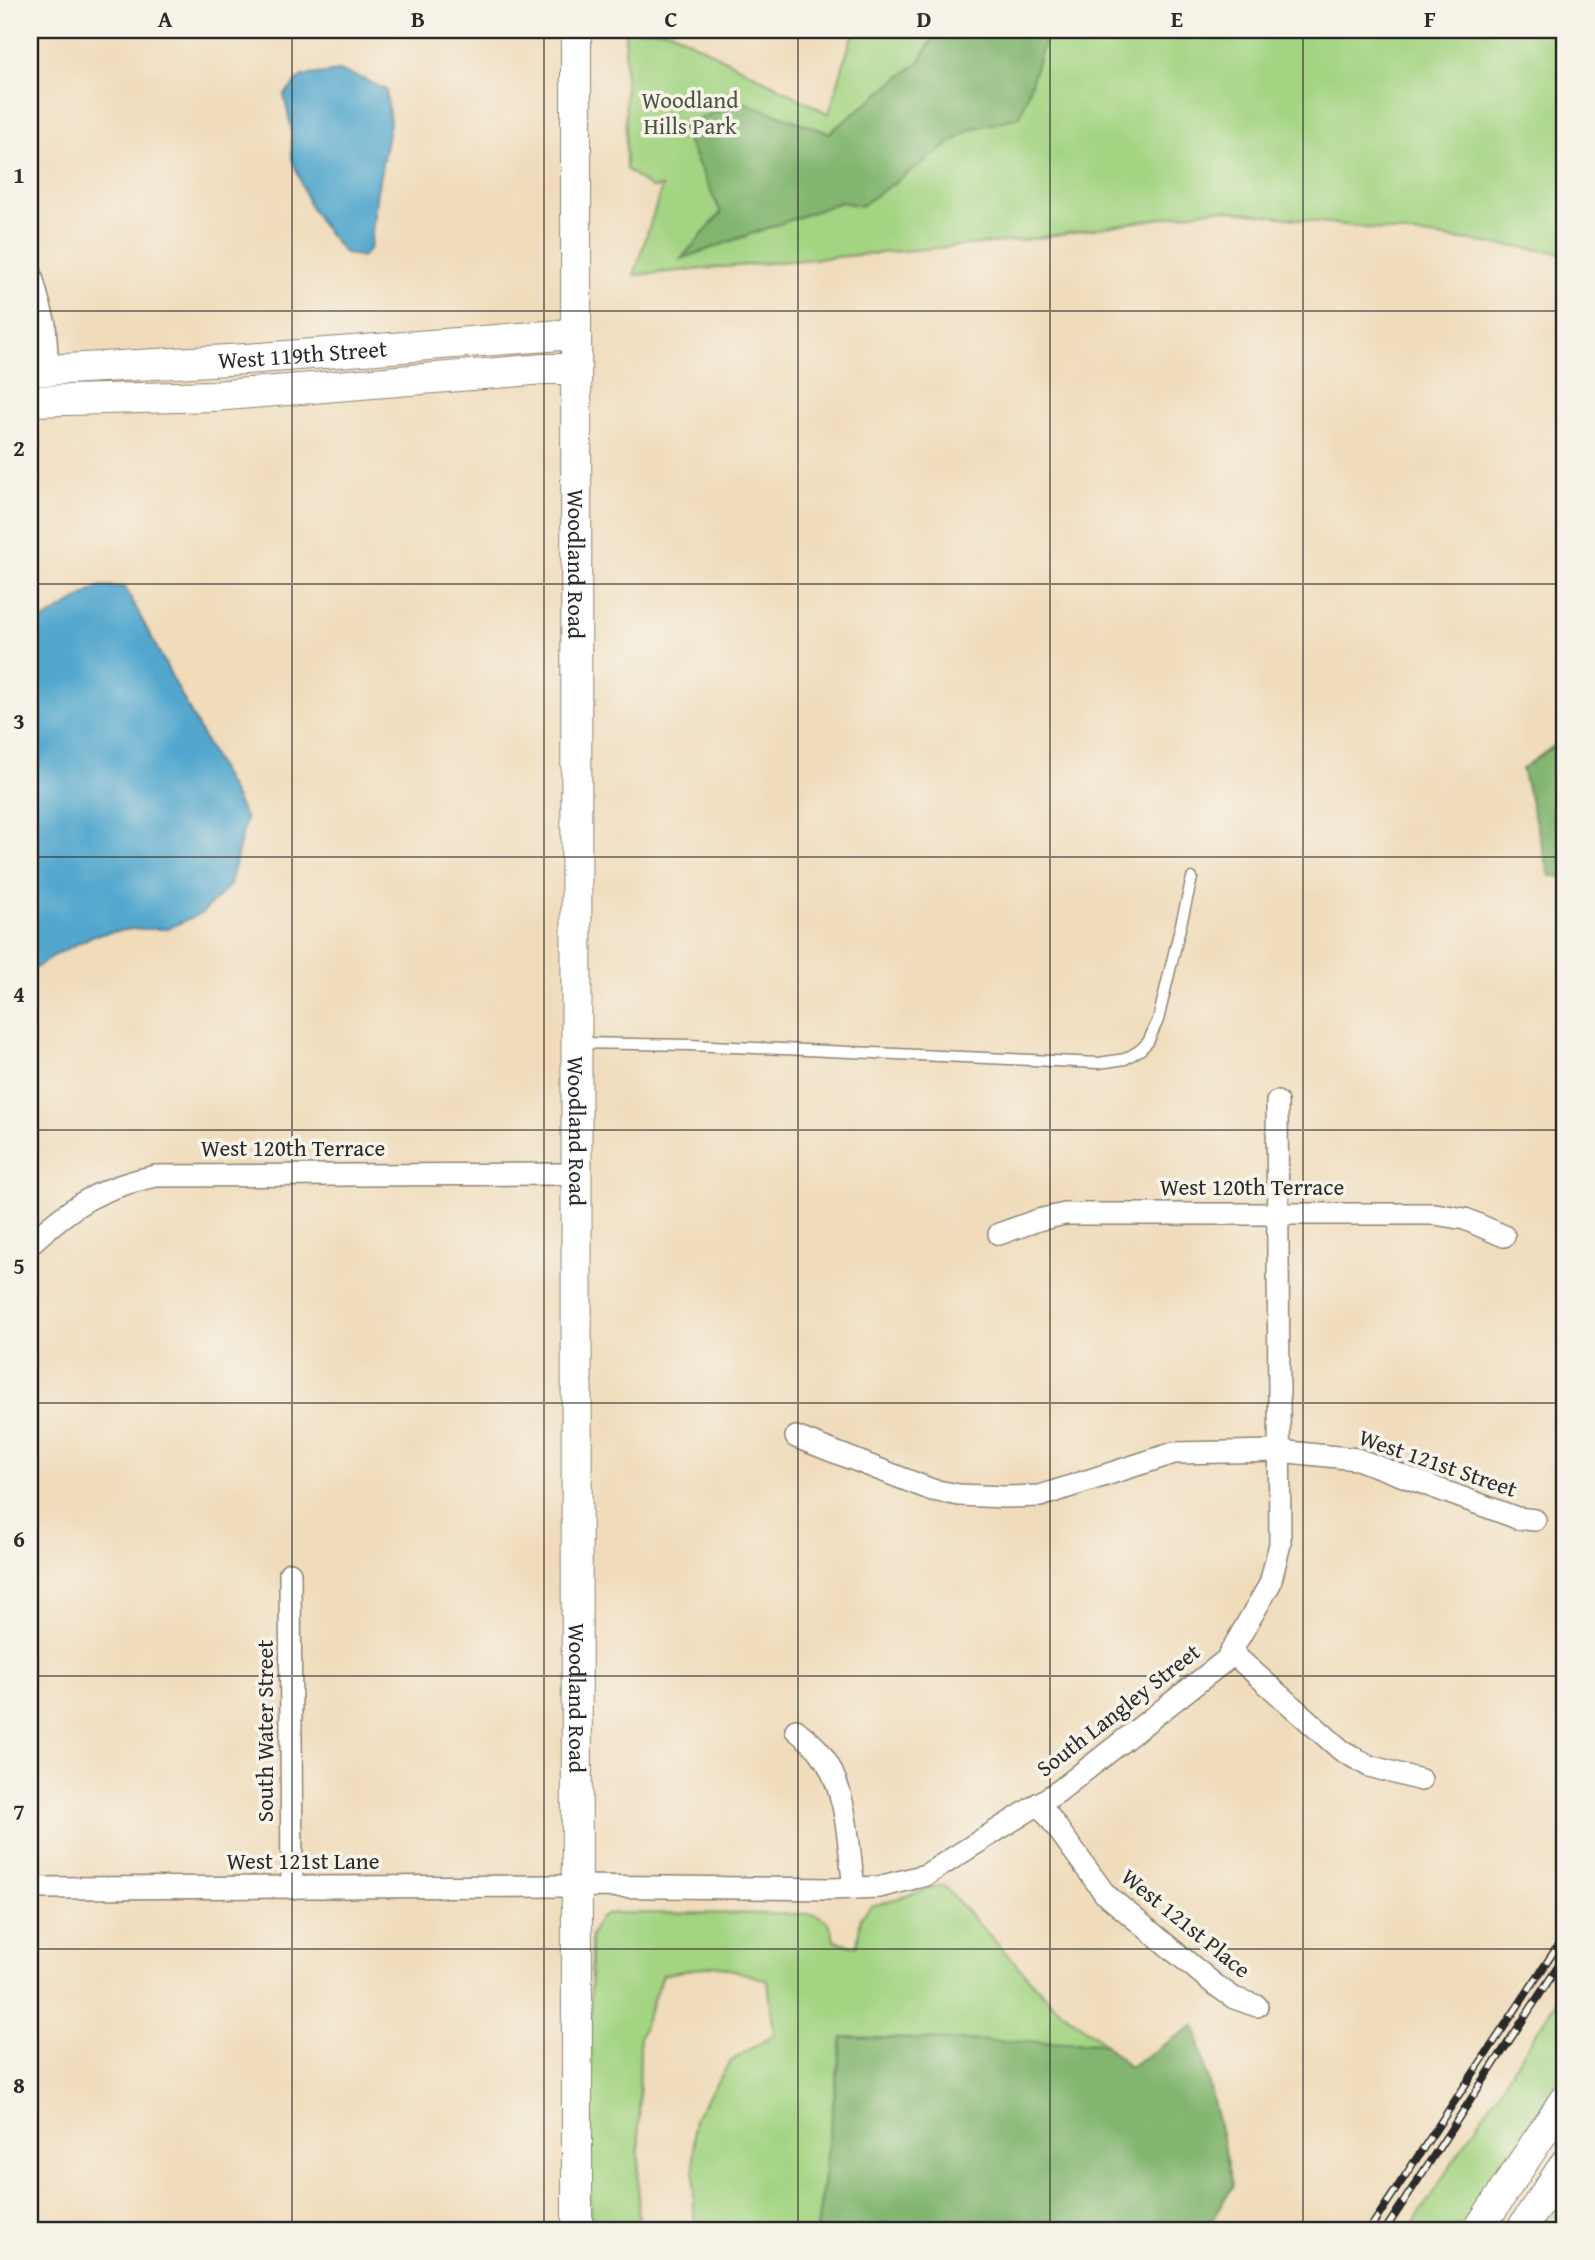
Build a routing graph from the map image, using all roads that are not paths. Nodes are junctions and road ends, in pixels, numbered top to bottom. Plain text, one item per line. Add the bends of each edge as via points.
1 (576, 30) edge
2 (30, 270) edge
3 (574, 334) junction
4 (574, 369) junction
5 (39, 370) edge
6 (30, 401) edge
7 (1192, 878) dead end
8 (576, 1043) junction
9 (1277, 1102) dead end
10 (576, 1174) junction
11 (1277, 1213) junction
12 (999, 1234) dead end
13 (1504, 1236) dead end
14 (30, 1244) edge
15 (796, 1437) dead end
16 (1279, 1451) junction
17 (1535, 1520) dead end
18 (290, 1573) dead end
19 (1231, 1652) junction
20 (796, 1730) dead end
21 (1421, 1780) dead end
22 (1039, 1803) junction
23 (577, 1886) junction
24 (30, 1888) edge
25 (292, 1888) junction
26 (854, 1888) junction
27 (1257, 2006) dead end
28 (1565, 2099) edge
29 (1565, 2164) edge
30 (577, 2230) edge
31 (1478, 2230) edge
32 (1521, 2230) edge

1 - 3 main road, Woodland Road
2 - 5 street via 45,324
3 - 4 main road, Woodland Road
3 - 5 main road, West 119th Street
4 - 6 main road, West 119th Street via 214,396
4 - 8 main road, Woodland Road
7 - 8 lane via 1158,1020 1148,1042 1125,1059 1099,1063
8 - 10 main road, Woodland Road
9 - 11 street, South Langley Street
10 - 14 street, West 120th Terrace via 156,1176 93,1195 62,1214
10 - 23 main road, Woodland Road
11 - 12 street, West 120th Terrace via 1065,1213
11 - 13 street, West 120th Terrace via 1435,1214 1465,1219
11 - 16 street, South Langley Street
15 - 16 street, West 121st Street via 932,1490 1004,1497 1040,1496 1174,1453
16 - 17 street, West 121st Street via 1357,1459 1517,1518
16 - 19 street, South Langley Street via 1280,1544 1270,1584
18 - 25 street, South Water Street
19 - 21 street via 1341,1750 1369,1766
19 - 22 street, South Langley Street
20 - 26 street via 820,1751 832,1775 845,1814
22 - 26 street, South Langley Street via 926,1875
22 - 27 street, West 121st Place via 1105,1894 1214,1984
23 - 25 street, West 121st Lane
23 - 26 street, South Langley Street
23 - 30 main road, Woodland Road
24 - 25 street, West 121st Lane
28 - 31 main road
29 - 32 main road

